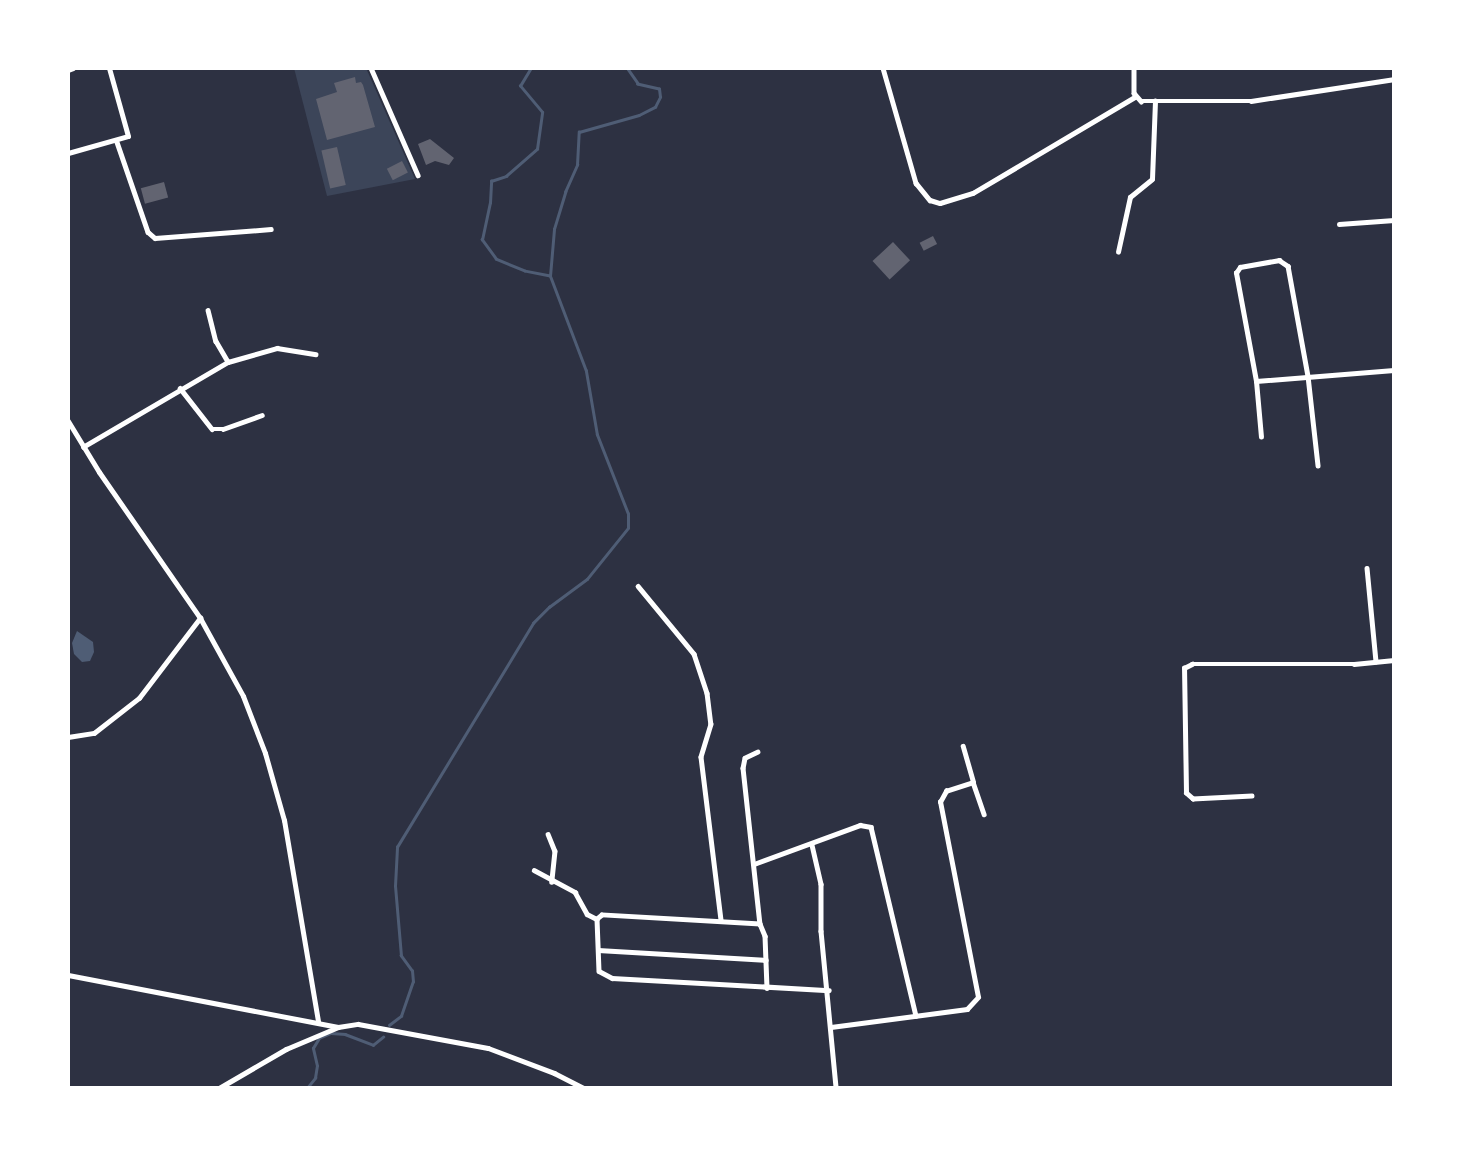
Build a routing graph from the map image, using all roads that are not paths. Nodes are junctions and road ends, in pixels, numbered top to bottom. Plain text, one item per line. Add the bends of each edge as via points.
1 (109, 68) edge
2 (371, 68) edge
3 (883, 68) edge
4 (1134, 68) edge
5 (1394, 79) edge
6 (1135, 97) junction
7 (1155, 101) junction
8 (117, 142) junction
9 (68, 153) edge
10 (418, 175) dead end
11 (1394, 220) edge
12 (1339, 224) dead end
13 (271, 229) dead end
14 (1118, 252) dead end
15 (208, 310) dead end
16 (316, 354) dead end
17 (228, 362) junction
18 (1394, 370) edge
19 (1308, 376) junction
20 (1256, 381) junction
21 (180, 388) junction
22 (262, 415) dead end
23 (68, 421) edge
24 (1261, 437) dead end
25 (83, 447) junction
26 (1318, 465) dead end
27 (1367, 568) dead end
28 (638, 586) dead end
29 (200, 618) junction
30 (1394, 660) edge
31 (1376, 662) junction
32 (68, 737) edge
33 (963, 746) dead end
34 (758, 752) dead end
35 (974, 782) junction
36 (1252, 796) dead end
37 (984, 814) dead end
38 (548, 834) dead end
39 (812, 845) junction
40 (754, 864) junction
41 (534, 870) dead end
42 (553, 883) junction
43 (597, 919) junction
44 (721, 921) junction
45 (760, 923) junction
46 (598, 950) junction
47 (766, 960) junction
48 (68, 975) edge
49 (767, 988) junction
50 (829, 990) junction
51 (916, 1016) junction
52 (318, 1022) junction
53 (338, 1027) junction
54 (831, 1027) junction
55 (219, 1088) edge
56 (583, 1088) edge
57 (836, 1088) edge

1 - 8 street via 128,132 126,139
2 - 10 street
3 - 6 street via 916,183 930,200 940,203 973,193
4 - 6 street
5 - 7 street via 1251,101
6 - 7 street
7 - 14 street via 1152,179 1130,197
8 - 9 street
8 - 13 street via 148,232 155,238
11 - 12 street
15 - 17 street via 216,341
16 - 17 street via 277,348
17 - 21 street
18 - 19 street
19 - 20 street
19 - 20 street via 1288,266 1279,260 1237,271
19 - 26 street
20 - 24 street
21 - 22 street via 212,429
21 - 25 street
23 - 25 street
25 - 29 street
27 - 31 street
28 - 44 street via 694,654 702,674 712,724 701,757
29 - 32 street via 139,698 94,733
29 - 52 street via 243,696 277,789
30 - 31 street
31 - 36 street via 1192,664 1184,668 1186,793 1193,799
33 - 35 street
34 - 40 street via 745,758 743,768
35 - 37 street
35 - 51 street via 946,791 940,802 978,997 967,1009
38 - 42 street via 555,851
39 - 40 street
39 - 50 street via 821,884 821,931
39 - 51 street via 860,825 874,831
40 - 45 street
41 - 42 street
42 - 43 street via 575,892 587,914
43 - 44 street via 605,914
43 - 46 street
44 - 45 street
45 - 47 street
46 - 47 street
46 - 49 street via 599,971 604,976
47 - 49 street
48 - 52 street
49 - 50 street
50 - 54 street
51 - 54 street
52 - 53 street
53 - 55 street via 286,1049
53 - 56 street via 358,1024 488,1048
54 - 57 street

